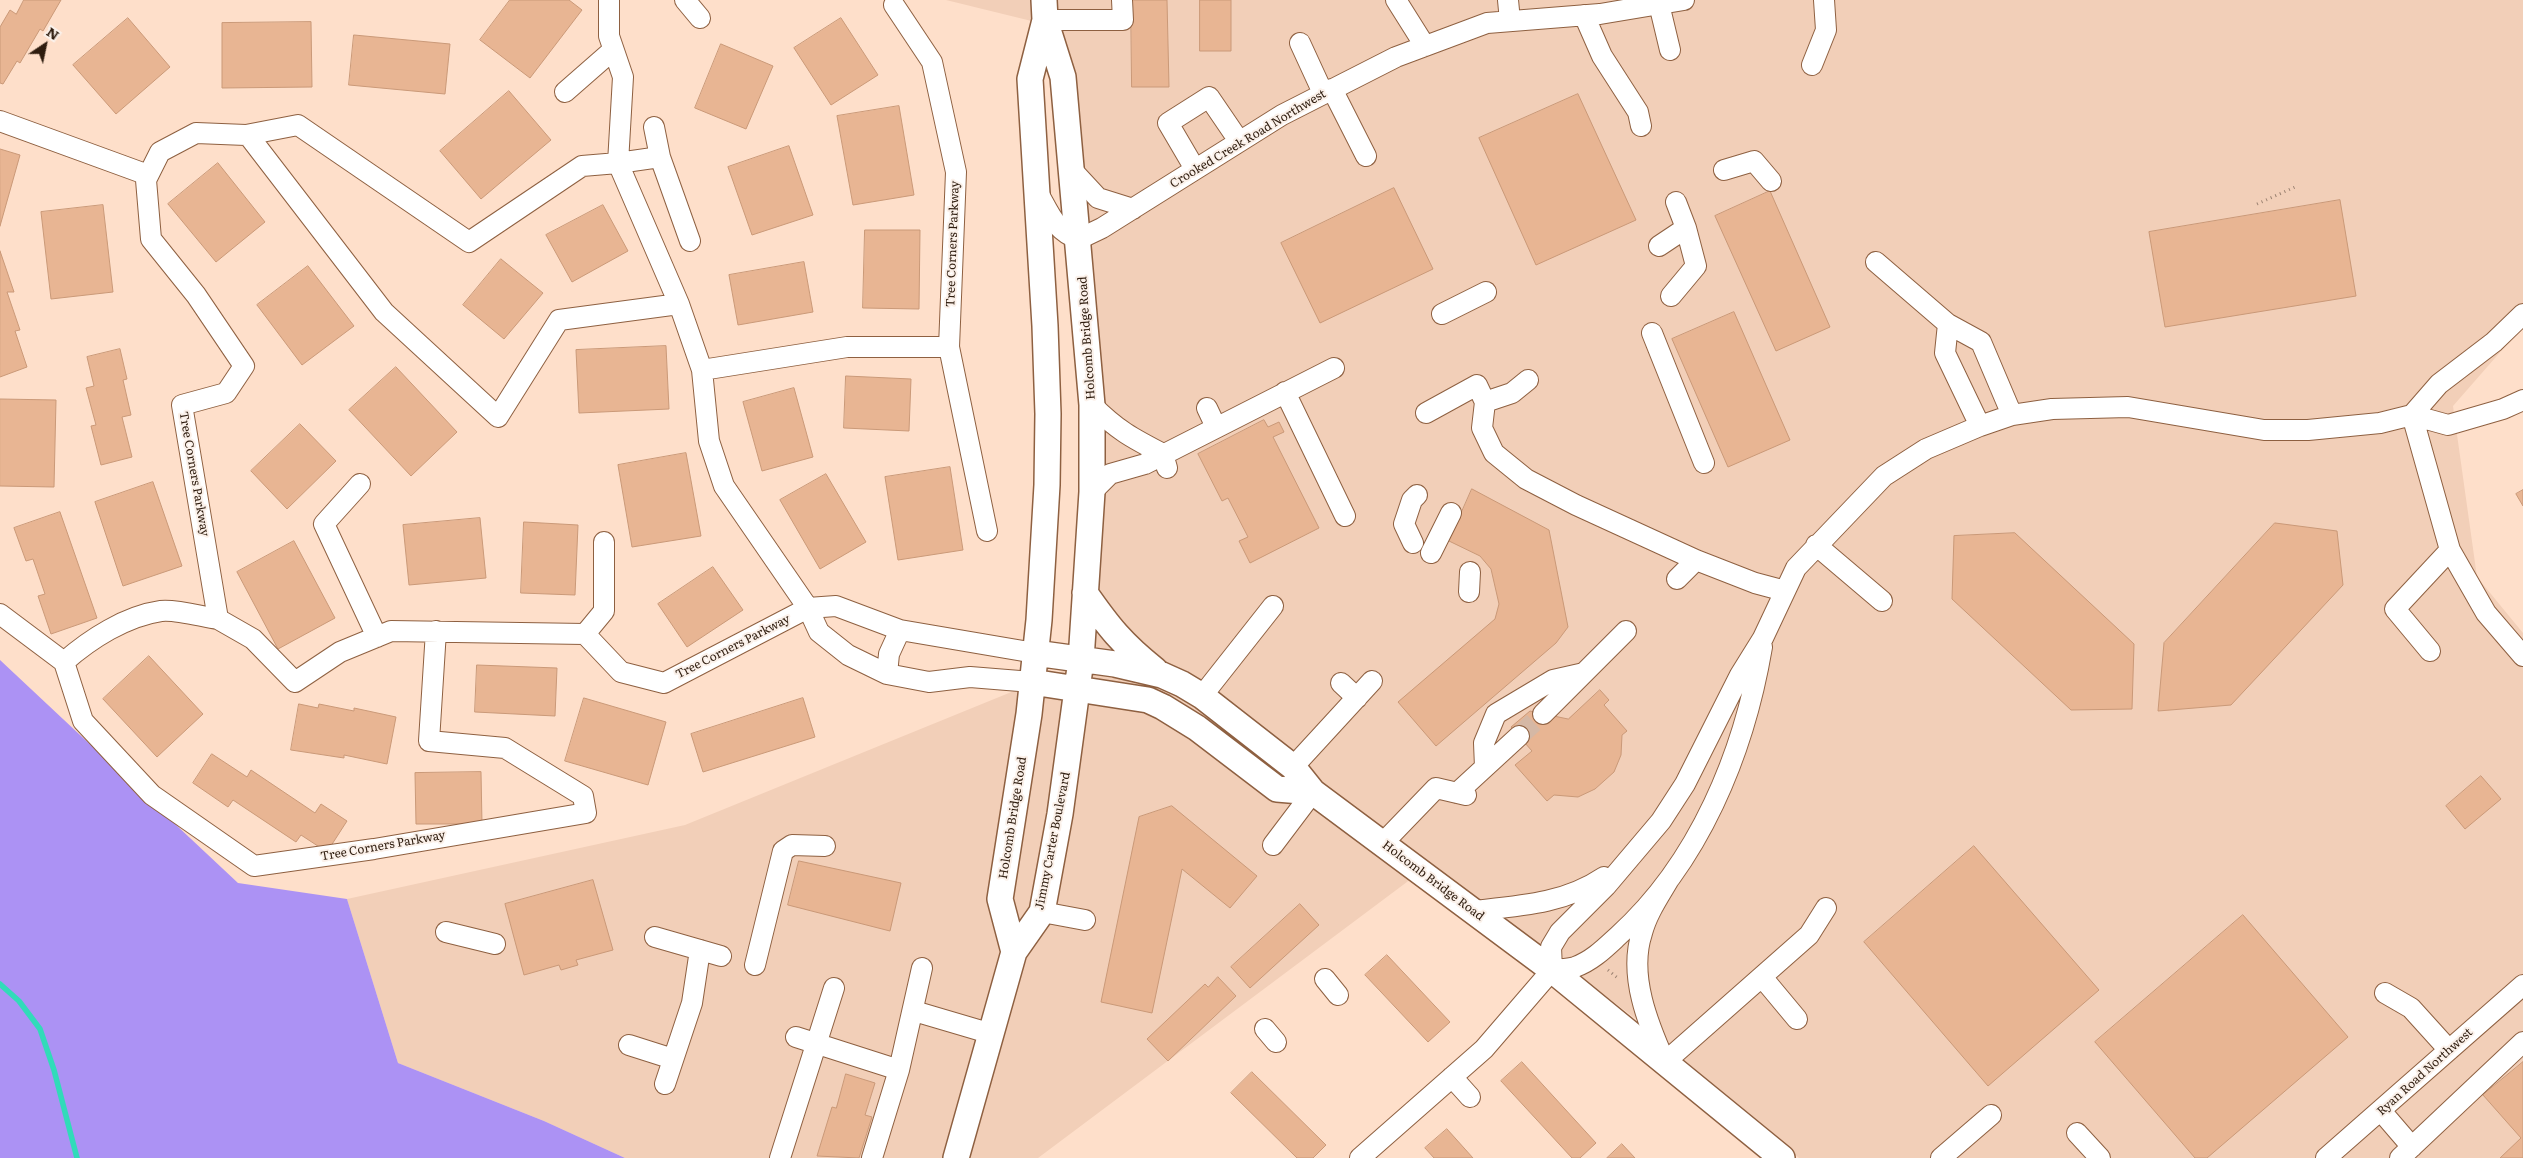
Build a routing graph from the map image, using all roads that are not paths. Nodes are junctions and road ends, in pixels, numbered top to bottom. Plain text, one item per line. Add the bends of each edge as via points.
1 (609, 0) edge
2 (685, 0) edge
3 (1122, 0) edge
4 (1396, 0) edge
5 (1508, 0) edge
6 (1684, 0) edge
7 (1824, 0) edge
8 (1659, 4) junction
9 (894, 5) dead end
10 (1044, 10) edge
11 (1584, 15) junction
12 (700, 18) dead end
13 (1510, 21) junction
14 (1300, 43) dead end
15 (1425, 46) junction
16 (613, 50) junction
17 (1670, 50) dead end
18 (1812, 65) dead end
19 (1328, 91) junction
20 (565, 92) dead end
21 (0, 122) edge
22 (1642, 126) dead end
23 (654, 127) dead end
24 (248, 135) junction
25 (1239, 141) junction
26 (1366, 156) dead end
27 (660, 157) junction
28 (618, 163) junction
29 (1194, 169) junction
30 (1072, 170) junction
31 (1724, 170) dead end
32 (148, 176) junction
33 (1771, 181) dead end
34 (1038, 192) junction
35 (1676, 202) dead end
36 (1133, 208) junction
37 (1686, 228) junction
38 (1079, 239) junction
39 (690, 241) dead end
40 (1659, 246) dead end
41 (1876, 262) dead end
42 (1486, 292) dead end
43 (1671, 296) dead end
44 (679, 304) junction
45 (1442, 314) dead end
46 (2523, 314) edge
47 (1948, 324) junction
48 (1652, 333) dead end
49 (949, 347) junction
50 (1334, 368) dead end
51 (702, 370) junction
52 (1528, 380) dead end
53 (1285, 392) junction
54 (2523, 400) edge
55 (1485, 402) junction
56 (1092, 405) junction
57 (1208, 408) dead end
58 (1426, 413) dead end
59 (2012, 415) junction
60 (2412, 415) junction
61 (1980, 426) junction
62 (1216, 427) junction
63 (1165, 461) junction
64 (1704, 463) dead end
65 (360, 484) dead end
66 (1092, 492) junction
67 (1417, 495) dead end
68 (1450, 513) dead end
69 (1345, 516) dead end
70 (987, 530) dead end
71 (604, 542) dead end
72 (1413, 543) dead end
73 (1816, 544) junction
74 (2450, 550) junction
75 (1432, 553) dead end
76 (1696, 560) junction
77 (1470, 572) dead end
78 (1677, 579) dead end
79 (1785, 591) junction
80 (1085, 592) junction
81 (1469, 592) dead end
82 (1882, 600) dead end
83 (1273, 606) dead end
84 (808, 608) junction
85 (0, 614) edge
86 (218, 619) junction
87 (900, 630) junction
88 (1626, 630) dead end
89 (436, 632) junction
90 (585, 634) junction
91 (377, 637) junction
92 (1763, 638) junction
93 (2430, 651) dead end
94 (1035, 653) junction
95 (2523, 656) edge
96 (1081, 660) junction
97 (64, 662) junction
98 (1584, 673) junction
99 (886, 674) junction
100 (1162, 675) junction
101 (1372, 681) dead end
102 (1032, 682) junction
103 (1341, 683) dead end
104 (1077, 688) junction
105 (1202, 696) junction
106 (1357, 698) junction
107 (1543, 714) tunnel mouth
108 (1518, 736) tunnel mouth
109 (1293, 767) junction
110 (1485, 767) junction
111 (1313, 792) junction
112 (1382, 844) junction
113 (1273, 845) dead end
114 (825, 846) dead end
115 (1631, 856) junction
116 (1668, 881) junction
117 (1826, 908) dead end
118 (1472, 911) junction
119 (1042, 912) junction
120 (1085, 920) dead end
121 (446, 932) dead end
122 (655, 937) dead end
123 (495, 944) dead end
124 (700, 950) junction
125 (1014, 952) junction
126 (721, 956) dead end
127 (755, 965) dead end
128 (922, 968) dead end
129 (1552, 970) junction
130 (1762, 977) junction
131 (1325, 979) dead end
132 (2523, 985) edge
133 (834, 988) dead end
134 (2385, 993) dead end
135 (1338, 996) dead end
136 (914, 1011) junction
137 (1797, 1019) dead end
138 (992, 1034) junction
139 (796, 1037) dead end
140 (2523, 1042) edge
141 (815, 1043) junction
142 (629, 1045) dead end
143 (2449, 1050) junction
144 (673, 1059) junction
145 (1665, 1062) junction
146 (899, 1070) junction
147 (1452, 1077) junction
148 (664, 1084) dead end
149 (1470, 1097) dead end
150 (2381, 1110) junction
151 (1992, 1115) dead end
152 (2077, 1133) dead end
153 (2406, 1152) edge
154 (780, 1158) edge
155 (872, 1158) edge
156 (956, 1158) edge
157 (1360, 1158) edge
158 (1782, 1158) edge
159 (1941, 1158) edge
160 (2100, 1158) edge
161 (2326, 1158) edge

1 - 16 street via 609,36
2 - 12 street
3 - 10 street via 1123,20
4 - 15 street
5 - 13 street
6 - 8 street, Crooked Creek Road Northwest
7 - 18 street via 1826,30
8 - 11 street, Crooked Creek Road Northwest
8 - 17 street
9 - 49 street, Tree Corners Parkway via 932,62 956,172
10 - 30 main road, Holcomb Bridge Road via 1063,77
10 - 34 main road, Holcomb Bridge Road via 1030,79
11 - 13 street, Crooked Creek Road Northwest
11 - 22 street via 1602,56 1638,112
13 - 15 street, Crooked Creek Road Northwest via 1486,23
14 - 19 street
15 - 19 street, Crooked Creek Road Northwest
16 - 20 street
16 - 28 street via 623,77
19 - 25 street, Crooked Creek Road Northwest
19 - 26 street
21 - 32 street
23 - 27 street
24 - 28 street, Tree Corners Parkway via 298,125 469,242 582,166
24 - 32 street, Tree Corners Parkway via 196,133 160,152
24 - 44 street via 384,312 498,417 559,320
25 - 29 street, Crooked Creek Road Northwest
25 - 29 street via 1209,97 1168,123
27 - 28 street, Tree Corners Parkway
27 - 39 street
28 - 44 street
29 - 36 street, Crooked Creek Road Northwest
30 - 36 street via 1098,198
30 - 38 main road, Holcomb Bridge Road
31 - 33 street via 1754,161
32 - 86 street, Tree Corners Parkway via 151,239 196,295 244,366 226,393 182,405
34 - 38 street via 1057,226 1068,236
34 - 94 main road, Holcomb Bridge Road via 1048,414 1044,553
35 - 37 street
36 - 38 street, Crooked Creek Road Northwest
37 - 40 street
37 - 43 street via 1696,266
38 - 56 main road, Holcomb Bridge Road
41 - 47 street
42 - 45 street
44 - 51 street
46 - 60 street via 2494,342 2439,384
47 - 59 street via 1981,342
47 - 61 street via 1944,352
48 - 64 street
49 - 51 street via 847,347
49 - 70 street, Tree Corners Parkway
50 - 53 street
51 - 84 street via 709,441 724,486
52 - 55 street via 1512,394
53 - 62 street
53 - 69 street
54 - 60 street via 2494,412 2448,424
55 - 58 street via 1477,385
55 - 76 street via 1482,428 1494,453 1526,479
56 - 63 street via 1110,425
56 - 66 main road, Holcomb Bridge Road
57 - 62 street
59 - 60 street via 2052,409 2128,407 2264,430 2308,430 2380,423
59 - 61 street
60 - 74 street
61 - 73 street via 1926,449 1884,476
62 - 63 street
63 - 66 street via 1110,474
65 - 91 street via 324,524
66 - 80 main road, Holcomb Bridge Road
67 - 72 street via 1412,500 1404,524
68 - 75 street
71 - 90 street via 604,611
73 - 79 street via 1796,568
73 - 82 street
74 - 93 street via 2395,610
74 - 95 street via 2486,613
76 - 78 street
76 - 79 street
77 - 81 street
79 - 92 street
80 - 96 main road, Holcomb Bridge Road
80 - 100 main road via 1127,648
83 - 105 street via 1248,628
84 - 87 street, Tree Corners Parkway via 836,606
84 - 90 street, Tree Corners Parkway via 664,683 621,672
84 - 99 street via 819,632 848,655
85 - 97 street
86 - 91 street via 253,639 295,682 340,652
86 - 97 street via 162,611 133,619 84,644
87 - 94 street, Tree Corners Parkway
87 - 99 street via 889,654
88 - 98 street
89 - 90 street
89 - 91 street via 391,631
89 - 97 street, Tree Corners Parkway via 429,741 505,748 583,796 586,812 254,866 152,795 95,735 83,721
92 - 115 street via 1740,675 1685,784 1661,821
92 - 116 street via 1756,683 1715,803
94 - 96 main road, Holcomb Bridge Road
94 - 102 main road, Holcomb Bridge Road
96 - 100 main road, Holcomb Bridge Road
96 - 104 main road, Jimmy Carter Boulevard
98 - 107 street
98 - 110 street via 1554,680 1496,714 1484,743
99 - 102 street via 929,682 970,677
100 - 105 main road, Holcomb Bridge Road
101 - 106 street
102 - 104 main road
102 - 125 main road, Holcomb Bridge Road via 1000,899
103 - 106 street
104 - 111 main road via 1148,700 1163,706 1277,788
104 - 119 main road, Jimmy Carter Boulevard via 1060,814
105 - 109 main road, Holcomb Bridge Road
106 - 109 street
108 - 110 street
109 - 111 main road, Holcomb Bridge Road
110 - 112 street via 1462,794 1436,788
111 - 112 main road, Holcomb Bridge Road
111 - 113 street
112 - 118 main road, Holcomb Bridge Road
114 - 127 street via 792,845 783,851
115 - 118 street via 1586,889 1557,900
115 - 129 street via 1560,932 1551,947
116 - 129 street via 1635,920 1593,958 1574,967
116 - 145 street via 1641,934 1638,957 1648,1024
117 - 130 street via 1809,935
118 - 129 main road, Holcomb Bridge Road
119 - 120 street
119 - 125 main road, Jimmy Carter Boulevard
121 - 123 street
122 - 124 street
124 - 126 street
124 - 144 street via 692,1003
125 - 138 main road, Jimmy Carter Boulevard
128 - 136 street
129 - 145 main road, Holcomb Bridge Road
129 - 147 street via 1484,1048
130 - 137 street
130 - 145 street
131 - 135 street
132 - 143 street, Ryan Road Northwest
133 - 141 street
134 - 143 street via 2411,1008
136 - 138 street
136 - 146 street
138 - 156 main road, Jimmy Carter Boulevard
139 - 141 street
140 - 153 street
141 - 146 street
141 - 154 street
142 - 144 street
143 - 150 street, Ryan Road Northwest
144 - 148 street
145 - 158 main road, Holcomb Bridge Road
146 - 155 street
147 - 149 street
147 - 157 street
150 - 153 street
150 - 161 street, Ryan Road Northwest
151 - 159 street
152 - 160 street

